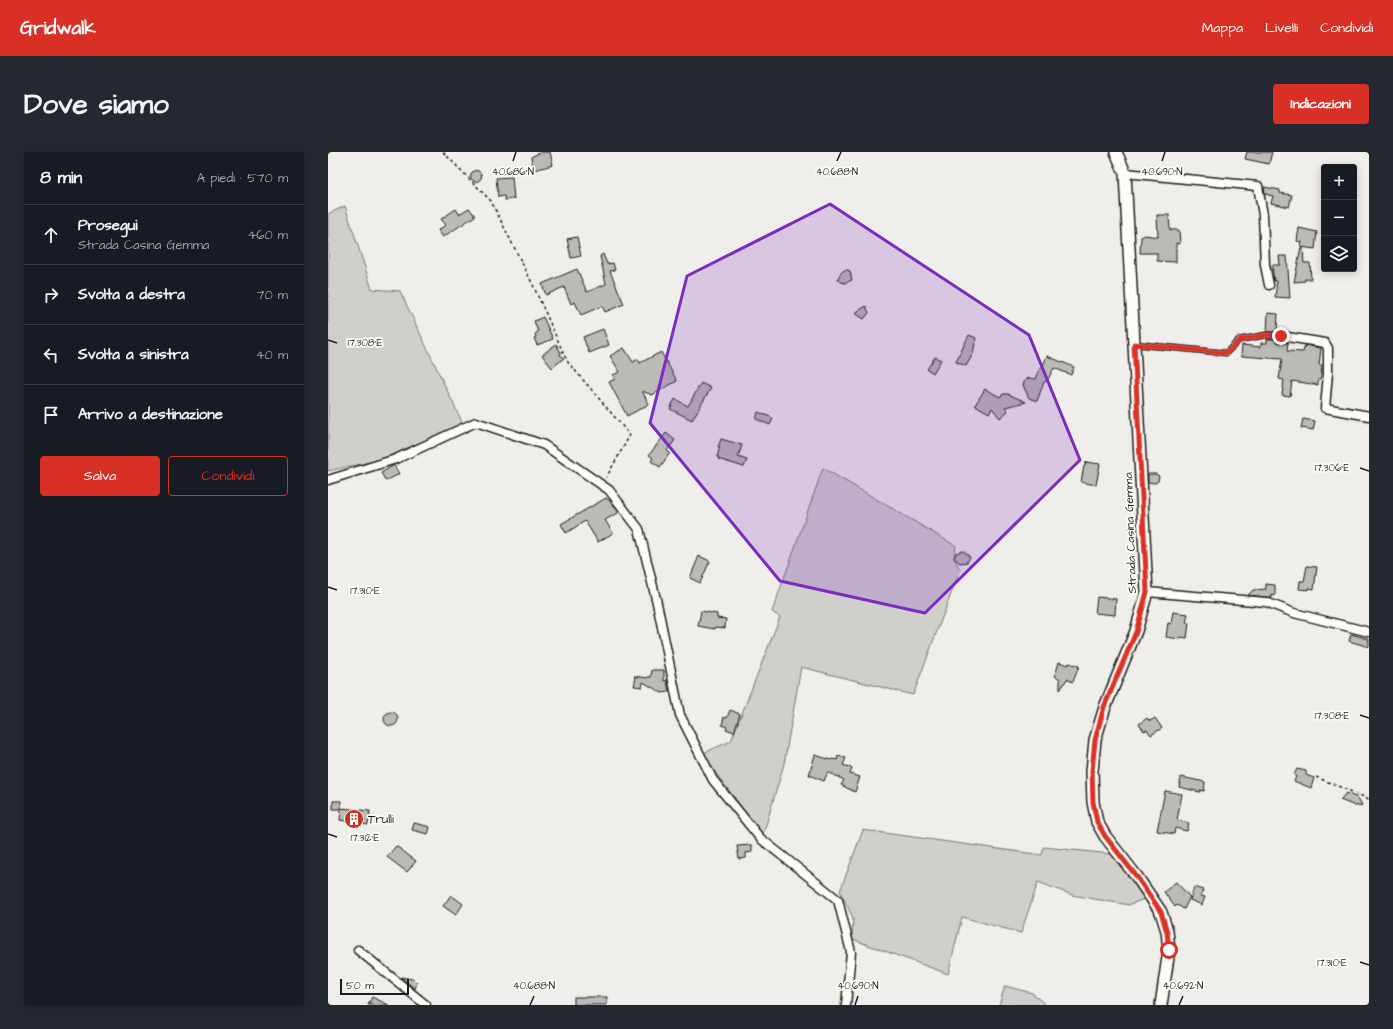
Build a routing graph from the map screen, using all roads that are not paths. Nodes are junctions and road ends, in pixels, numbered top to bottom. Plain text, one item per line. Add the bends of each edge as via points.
1 (1116, 152) edge
2 (1125, 173) junction
3 (1269, 286) dead end
4 (1281, 336) joint
5 (1134, 344) junction
6 (1369, 416) edge
7 (328, 480) edge
8 (1147, 592) junction
9 (1369, 632) edge
10 (358, 950) dead end
11 (426, 1005) edge
12 (846, 1005) edge
13 (1161, 1005) edge

1 - 2 street, Strada Casina Gemma
2 - 3 street via 1258,186
2 - 5 street, Strada Casina Gemma
4 - 5 lane via 1266,335 1240,340 1226,353
4 - 6 street via 1325,343 1328,348 1328,373 1325,408
5 - 8 street, Strada Casina Gemma
7 - 12 street via 396,459 476,422 544,445 609,490 639,529 680,715 713,780 760,838 838,900 851,952
8 - 9 street via 1266,602 1294,613
8 - 13 street, Strada Casina Gemma via 1136,632 1104,707 1095,740 1093,802 1097,822 1105,836 1161,912 1169,950
10 - 11 street

